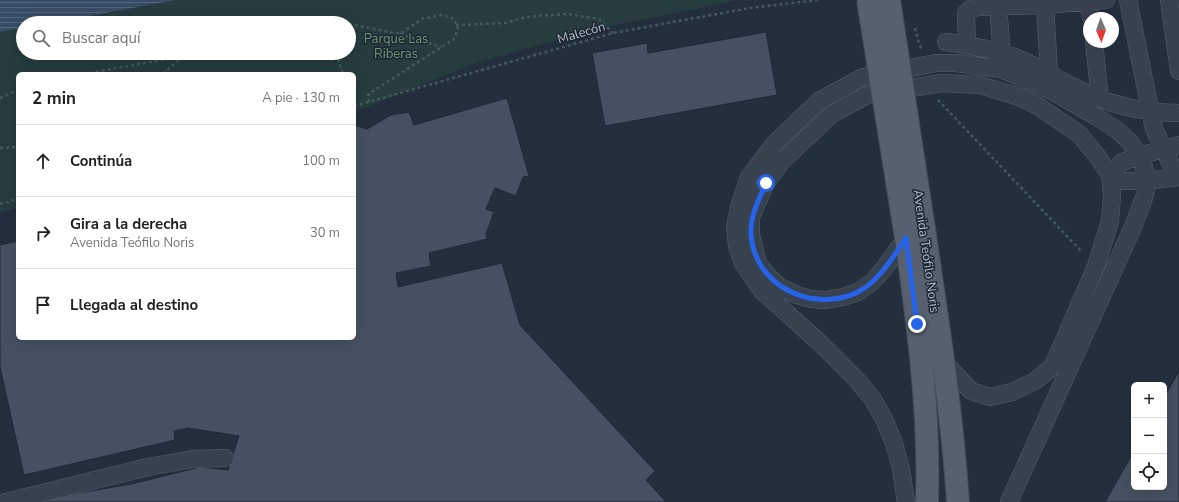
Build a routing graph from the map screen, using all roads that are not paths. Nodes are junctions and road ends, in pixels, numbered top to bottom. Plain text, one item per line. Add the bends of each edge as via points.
1 (868, 0) edge
2 (889, 0) edge
3 (1128, 0) edge
4 (1169, 0) edge
5 (1045, 5) junction
6 (998, 6) junction
7 (1095, 7) edge
8 (946, 42) dead end
9 (967, 45) junction
10 (1095, 48) edge
11 (1002, 54) junction
12 (1179, 71) edge
13 (1050, 73) junction
14 (1100, 99) junction
15 (1151, 112) junction
16 (1179, 113) edge
17 (1179, 145) edge
18 (1162, 148) junction
19 (1140, 156) junction
20 (1110, 175) junction
21 (749, 177) junction
22 (1178, 177) edge
23 (1147, 181) junction
24 (766, 183) junction
25 (916, 236) junction
26 (943, 361) junction
27 (225, 458) dead end
28 (6, 502) edge
29 (906, 502) edge
30 (928, 502) edge
31 (958, 502) edge
32 (1009, 502) edge

1 - 25 main road, Avenida Teófilo Noris, bridge
2 - 25 main road, Avenida Teófilo Noris, bridge
3 - 15 lane
4 - 12 lane
5 - 6 lane
5 - 7 lane
5 - 13 lane
6 - 9 lane via 979,7 966,13
6 - 11 lane
8 - 9 lane
9 - 11 lane
10 - 14 lane
11 - 13 lane
13 - 14 lane
14 - 15 lane via 1123,107
15 - 16 lane
15 - 18 lane via 1154,129
17 - 18 lane
18 - 19 lane
18 - 22 lane
19 - 20 lane via 1122,162
19 - 21 lane via 1117,130 1052,91 1001,69 936,63 863,77 819,101 775,143
19 - 23 lane
20 - 23 lane via 1122,181
20 - 24 lane via 1079,134 1038,106 980,85 942,83 867,95 832,114 782,161
20 - 26 lane via 1110,220 1096,266 1053,366 1035,381 1012,392 990,397 971,391
21 - 24 lane via 759,177
21 - 29 lane via 735,226 737,246 743,263 762,291 819,342 872,398 894,443
22 - 23 lane
23 - 32 lane via 1145,195 1133,227
24 - 25 lane via 751,217 751,235 758,263 780,287 797,295 826,300 858,292 872,282
25 - 26 main road, Avenida Teófilo Noris
25 - 30 main road, Avenida Teófilo Noris
26 - 31 main road, Avenida Teófilo Noris via 956,464
27 - 28 lane via 193,459 148,467

